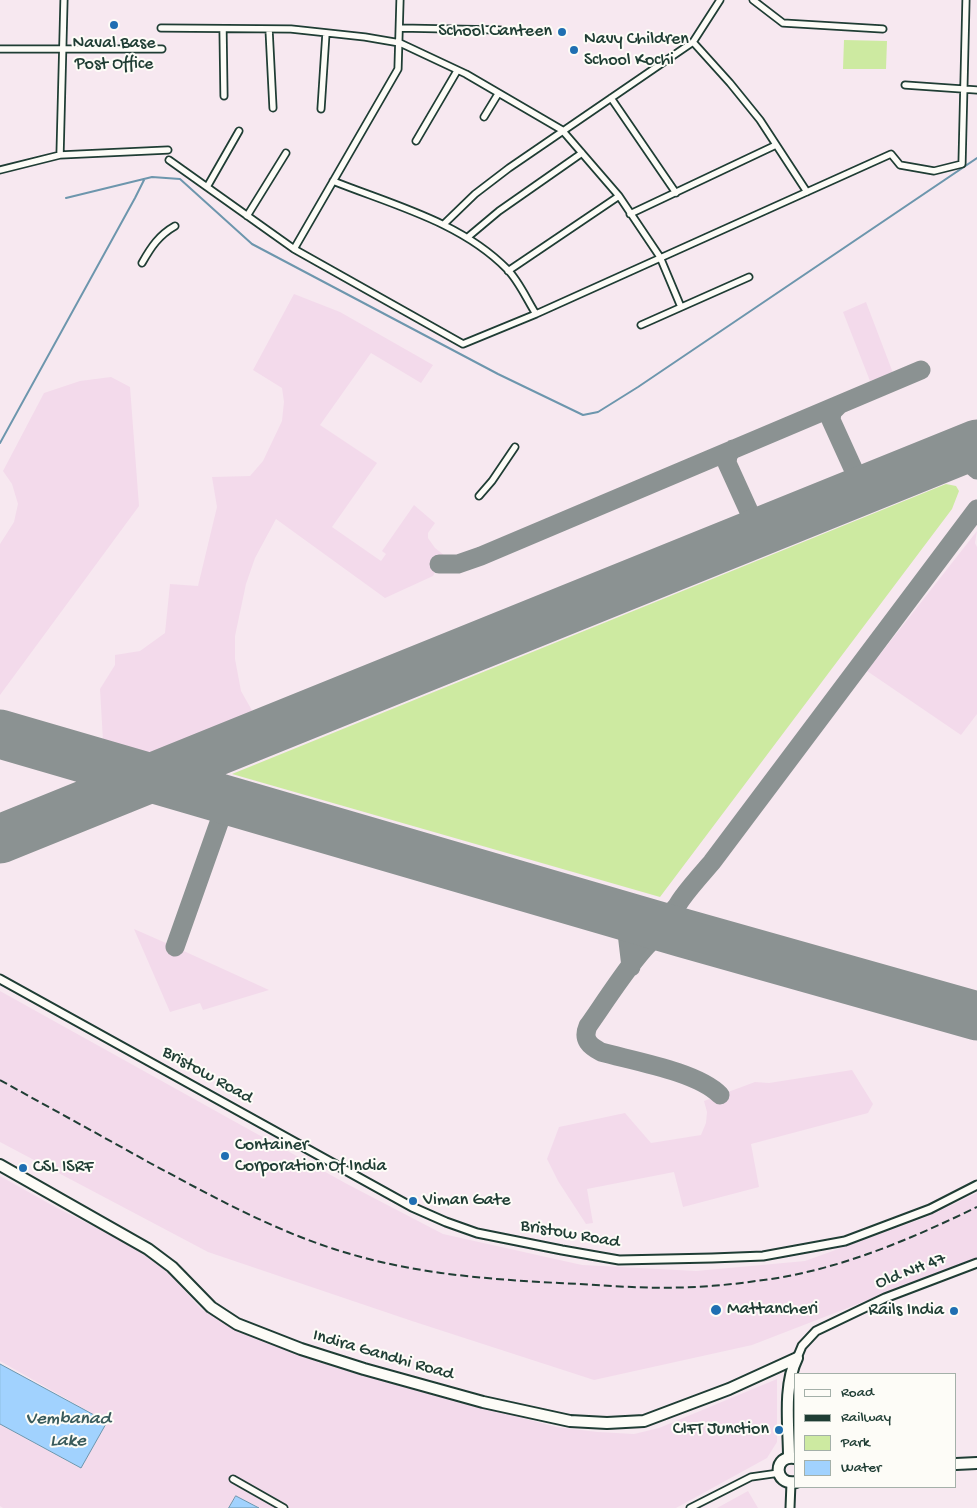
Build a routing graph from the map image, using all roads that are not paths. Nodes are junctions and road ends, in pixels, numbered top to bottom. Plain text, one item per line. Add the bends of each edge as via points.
1 (64, 0) edge
2 (400, 0) edge
3 (720, 0) edge
4 (754, 0) edge
5 (966, 0) edge
6 (161, 28) dead end
7 (400, 28) junction
8 (223, 29) junction
9 (268, 29) junction
10 (883, 29) dead end
11 (500, 30) dead end
12 (326, 33) junction
13 (693, 42) junction
14 (400, 43) junction
15 (63, 48) junction
16 (0, 49) edge
17 (162, 49) dead end
18 (458, 71) junction
19 (905, 85) dead end
20 (963, 90) junction
21 (977, 90) edge
22 (498, 94) junction
23 (224, 96) dead end
24 (611, 98) junction
25 (273, 108) dead end
26 (321, 109) dead end
27 (484, 117) dead end
28 (562, 130) junction
29 (239, 131) dead end
30 (416, 141) dead end
31 (776, 145) junction
32 (168, 150) dead end
33 (286, 152) dead end
34 (582, 152) junction
35 (60, 155) junction
36 (169, 160) dead end
37 (0, 170) edge
38 (333, 181) junction
39 (207, 187) junction
40 (807, 192) junction
41 (676, 193) junction
42 (619, 196) junction
43 (630, 214) junction
44 (247, 216) junction
45 (444, 224) junction
46 (175, 226) dead end
47 (468, 237) junction
48 (294, 249) junction
49 (660, 257) junction
50 (142, 263) dead end
51 (508, 271) junction
52 (749, 277) dead end
53 (681, 308) junction
54 (536, 314) junction
55 (641, 325) dead end
56 (515, 447) dead end
57 (479, 496) dead end
58 (0, 979) edge
59 (0, 1164) edge
60 (977, 1185) edge
61 (977, 1263) edge
62 (797, 1358) junction
63 (792, 1457) edge
64 (977, 1463) edge
65 (957, 1464) edge
66 (779, 1473) junction
67 (233, 1480) dead end
68 (794, 1482) edge
69 (284, 1508) edge
70 (690, 1508) edge
71 (790, 1508) edge

1 - 15 street
2 - 7 street
3 - 13 street
4 - 10 street via 783,23
5 - 20 street
6 - 8 street
7 - 11 street
7 - 14 street
8 - 9 street
8 - 23 street
9 - 12 street
9 - 25 street
12 - 14 street
12 - 26 street
13 - 24 street
13 - 31 street via 760,120
14 - 18 street
14 - 38 street via 398,69
15 - 16 street
15 - 17 street
15 - 35 street
18 - 22 street
18 - 30 street
19 - 20 street
20 - 21 street
20 - 40 street via 962,164 934,171 900,165 892,154
22 - 27 street
22 - 28 street
24 - 28 street
24 - 41 street
28 - 34 street
28 - 45 street via 475,194
29 - 39 street
31 - 40 street
31 - 41 street
32 - 35 street
33 - 44 street
34 - 42 street
34 - 47 street
35 - 37 street
36 - 39 street
38 - 45 street
38 - 48 street
39 - 44 street
40 - 49 street
41 - 43 street
42 - 43 street
42 - 51 street
43 - 49 street
44 - 48 street
45 - 47 street
46 - 50 street via 163,232
47 - 51 street
48 - 54 street via 463,344
49 - 53 street
49 - 54 street
51 - 54 street
52 - 53 street
53 - 55 street
56 - 57 street
58 - 60 street, Bristow Road via 412,1207 477,1233 618,1260 763,1256 845,1241 930,1209
59 - 62 highway, Indira Gandhi Road via 148,1249 172,1267 211,1307 237,1324 364,1369 483,1402 570,1421 644,1420 729,1389
61 - 62 street, Old NH 47 via 884,1298 816,1331 802,1346
62 - 63 highway, Old NH 47 via 790,1390
63 - 66 highway via 782,1461
64 - 65 highway
66 - 68 highway via 783,1480
66 - 70 street via 751,1477
67 - 69 street
68 - 71 street

